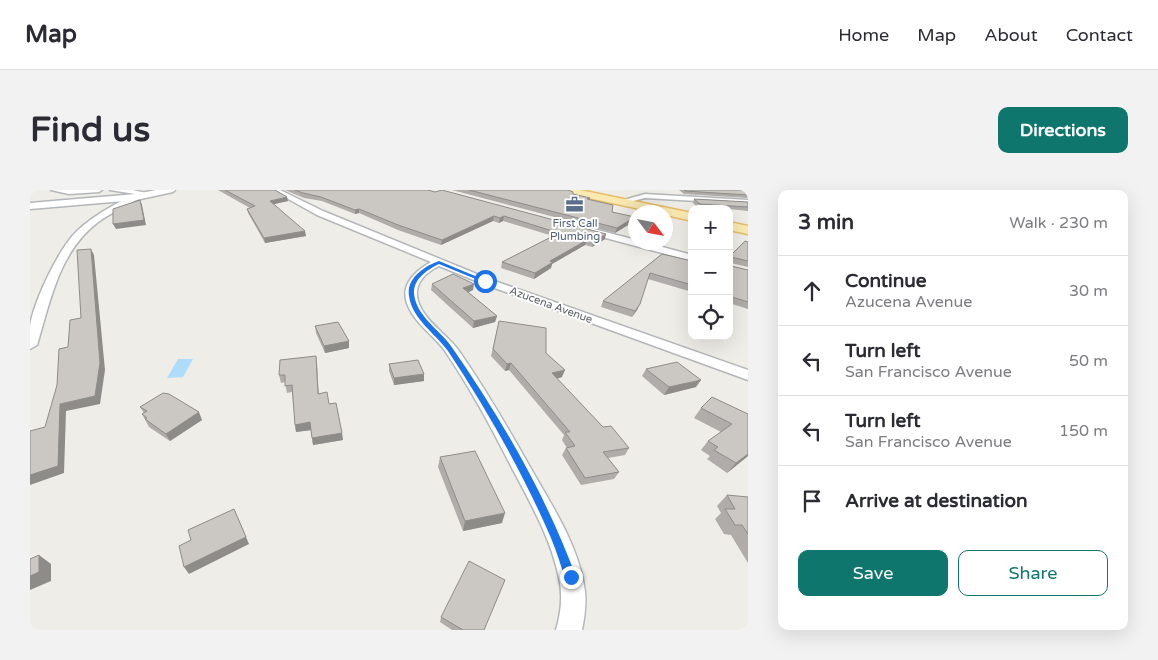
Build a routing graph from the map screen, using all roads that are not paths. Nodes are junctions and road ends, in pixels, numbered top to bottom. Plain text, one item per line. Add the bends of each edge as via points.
1 (54, 190) edge
2 (99, 190) edge
3 (113, 190) edge
4 (170, 190) edge
5 (275, 190) edge
6 (565, 190) edge
7 (136, 197) junction
8 (621, 202) junction
9 (748, 202) edge
10 (30, 206) edge
11 (688, 217) edge
12 (733, 227) edge
13 (578, 228) edge
14 (748, 230) edge
15 (688, 257) edge
16 (439, 262) junction
17 (30, 345) edge
18 (748, 375) edge
19 (569, 630) edge

1 - 2 street
3 - 7 street via 143,193
4 - 7 street
5 - 16 street, Azucena Avenue via 320,213
6 - 8 main road
7 - 10 street
7 - 17 street via 102,216 73,241 62,259
8 - 9 street via 645,196
8 - 11 main road
12 - 14 main road
13 - 15 street
16 - 18 street, Azucena Avenue via 582,317
16 - 19 street via 416,279 411,296 414,305 420,316 442,338 484,399 541,506 571,577 575,608

